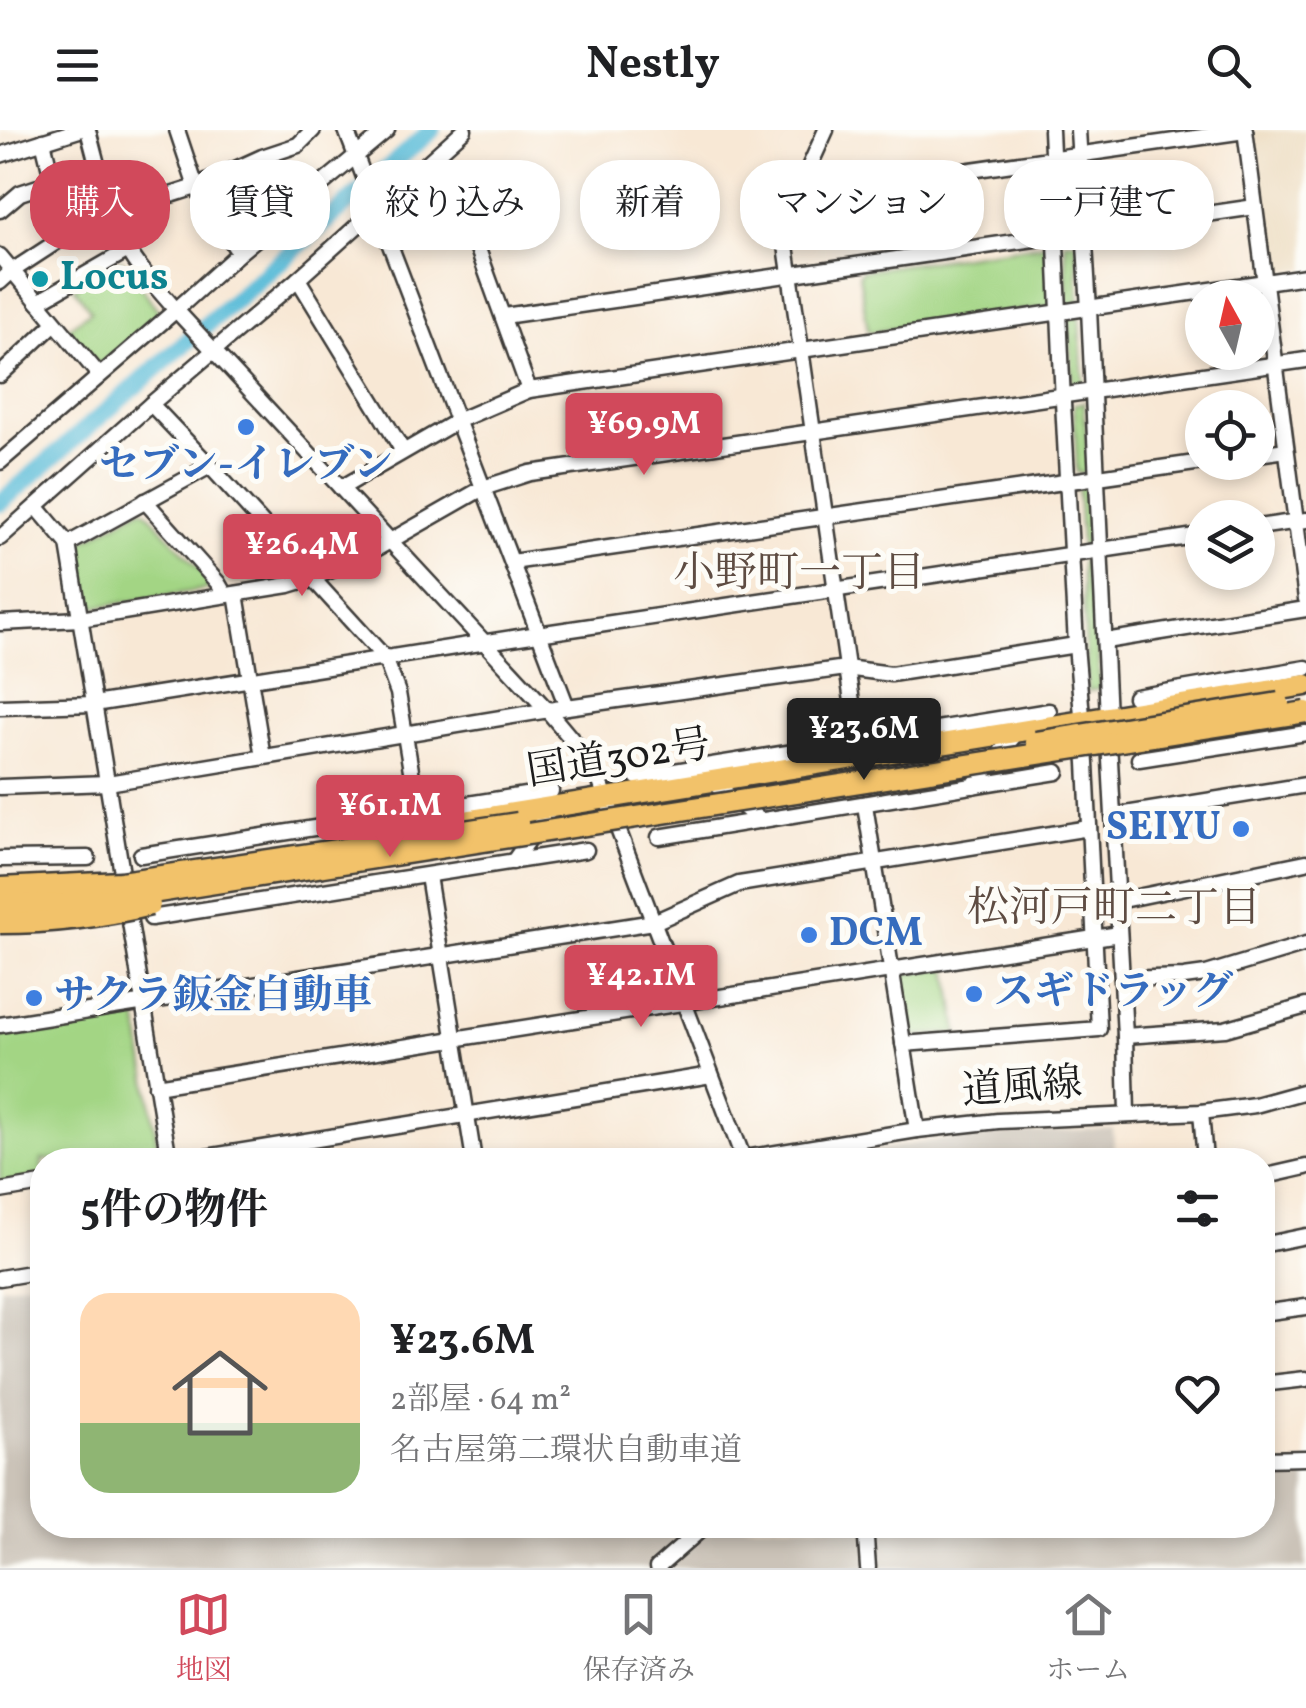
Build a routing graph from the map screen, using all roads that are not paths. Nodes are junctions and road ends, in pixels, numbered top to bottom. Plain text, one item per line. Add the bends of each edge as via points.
1 (79, 130) edge
2 (88, 130) edge
3 (313, 130) edge
4 (346, 130) edge
5 (387, 130) edge
6 (464, 130) edge
7 (826, 130) edge
8 (1051, 130) edge
9 (1078, 130) edge
10 (1245, 130) edge
11 (182, 131) edge
12 (43, 140) junction
13 (1, 153) edge
14 (1079, 155) junction
15 (1052, 159) junction
16 (96, 160) edge
17 (255, 160) edge
18 (357, 160) edge
19 (361, 160) edge
20 (430, 160) edge
21 (812, 160) edge
22 (1079, 160) edge
23 (190, 163) edge
24 (350, 169) edge
25 (984, 169) edge
26 (1255, 207) junction
27 (0, 210) edge
28 (1214, 213) edge
29 (350, 228) edge
30 (1004, 243) edge
31 (44, 250) edge
32 (128, 250) joint
33 (237, 250) edge
34 (391, 250) edge
35 (479, 250) edge
36 (786, 250) edge
37 (1057, 250) edge
38 (1085, 250) edge
39 (239, 253) junction
40 (0, 256) edge
41 (12, 271) junction
42 (789, 274) junction
43 (1306, 276) edge
44 (298, 279) junction
45 (1264, 280) edge
46 (1275, 280) edge
47 (0, 282) edge
48 (1185, 294) edge
49 (38, 302) junction
50 (1089, 309) junction
51 (176, 311) junction
52 (1060, 313) junction
53 (504, 316) junction
54 (56, 323) junction
55 (213, 350) junction
56 (801, 350) junction
57 (1275, 358) edge
58 (1306, 360) edge
59 (1276, 365) junction
60 (0, 375) edge
61 (99, 376) junction
62 (530, 390) junction
63 (1093, 392) junction
64 (1063, 396) junction
65 (151, 404) junction
66 (457, 421) junction
67 (814, 431) junction
68 (1286, 450) junction
69 (403, 451) junction
70 (1275, 452) edge
71 (0, 462) edge
72 (1185, 464) edge
73 (210, 466) junction
74 (1097, 477) junction
75 (1068, 481) junction
76 (341, 488) junction
77 (483, 488) junction
78 (146, 501) junction
79 (36, 506) junction
80 (826, 517) junction
81 (1301, 521) edge
82 (1275, 525) edge
83 (1185, 537) edge
84 (0, 538) edge
85 (389, 540) junction
86 (68, 544) junction
87 (1100, 549) junction
88 (1072, 554) junction
89 (512, 562) junction
90 (312, 578) junction
91 (836, 590) junction
92 (231, 594) junction
93 (1306, 599) edge
94 (1306, 609) edge
95 (80, 618) junction
96 (0, 622) edge
97 (538, 634) junction
98 (1105, 641) junction
99 (483, 643) junction
100 (1076, 645) junction
101 (385, 658) junction
102 (846, 668) junction
103 (1306, 668) edge
104 (252, 679) junction
105 (1306, 684) edge
106 (1135, 698) dead end
107 (1306, 698) edge
108 (1218, 699) junction
109 (94, 704) junction
110 (0, 708) edge
111 (568, 708) junction
112 (548, 711) junction
113 (1049, 712) dead end
114 (1306, 715) edge
115 (1108, 716) junction
116 (1082, 721) junction
117 (1018, 731) junction
118 (962, 733) junction
119 (1306, 733) edge
120 (406, 735) junction
121 (1262, 740) junction
122 (858, 743) junction
123 (263, 757) junction
124 (1139, 759) dead end
125 (689, 769) junction
126 (1057, 772) dead end
127 (637, 777) dead end
128 (712, 780) junction
129 (108, 783) junction
130 (1306, 785) edge
131 (973, 786) junction
132 (0, 787) edge
133 (672, 787) junction
134 (608, 797) junction
135 (552, 799) junction
136 (865, 804) junction
137 (486, 809) junction
138 (418, 812) junction
139 (1114, 816) junction
140 (762, 821) junction
141 (1090, 828) junction
142 (659, 837) dead end
143 (586, 850) dead end
144 (200, 854) junction
145 (141, 856) dead end
146 (244, 856) junction
147 (88, 858) dead end
148 (0, 859) edge
149 (513, 862) junction
150 (1306, 862) edge
151 (874, 863) junction
152 (278, 868) junction
153 (121, 873) junction
154 (428, 876) junction
155 (35, 880) junction
156 (3, 881) edge
157 (274, 899) junction
158 (1118, 902) junction
159 (0, 905) edge
160 (151, 918) dead end
161 (654, 922) junction
162 (100, 923) dead end
163 (3, 929) edge
164 (1120, 934) junction
165 (1095, 938) junction
166 (1306, 944) edge
167 (441, 954) junction
168 (891, 968) junction
169 (1122, 979) junction
170 (684, 1001) junction
171 (143, 1002) junction
172 (1306, 1006) edge
173 (0, 1025) edge
174 (1125, 1036) junction
175 (454, 1038) junction
176 (903, 1044) junction
177 (710, 1075) junction
178 (156, 1086) junction
179 (1306, 1091) edge
180 (1201, 1112) junction
181 (466, 1114) junction
182 (1127, 1114) junction
183 (917, 1130) junction
184 (166, 1148) edge
185 (261, 1148) edge
186 (472, 1148) edge
187 (736, 1148) edge
188 (811, 1148) edge
189 (1204, 1148) edge
190 (1306, 1166) edge
191 (1275, 1174) edge
192 (30, 1186) edge
193 (0, 1191) edge
194 (1306, 1236) edge
195 (1275, 1242) edge
196 (30, 1273) edge
197 (0, 1278) edge
198 (1306, 1307) edge
199 (1275, 1311) edge
200 (1306, 1379) edge
201 (1275, 1383) edge
202 (1306, 1458) edge
203 (1275, 1459) edge
204 (691, 1538) edge
205 (867, 1538) edge
206 (657, 1568) edge
207 (868, 1568) edge

1 - 12 street
2 - 16 street
3 - 17 street via 298,145
4 - 18 street
5 - 19 street
6 - 20 street
7 - 21 street
8 - 15 street
9 - 14 street
10 - 14 street
10 - 26 street
11 - 23 street
12 - 13 street
12 - 27 street via 54,182 20,193
14 - 15 street
14 - 22 street
15 - 25 street
24 - 39 street
26 - 28 street
26 - 45 street
29 - 44 street
30 - 42 street
31 - 41 street
32 - 49 street
32 - 51 street
33 - 39 street
34 - 66 street
35 - 53 street
36 - 42 street
37 - 52 street
38 - 50 street
39 - 51 street
40 - 41 street
41 - 47 street
41 - 49 street
42 - 53 street
42 - 56 street
43 - 46 street
44 - 55 street
44 - 69 street
48 - 50 street
49 - 54 street
50 - 52 street
50 - 63 street
51 - 55 street
51 - 61 street
52 - 56 street
52 - 64 street
53 - 62 street
54 - 60 street
54 - 61 street
55 - 65 street
55 - 76 street
56 - 62 street
56 - 67 street
57 - 59 street
58 - 59 street
59 - 63 street
59 - 68 street
61 - 71 street
62 - 66 street
63 - 64 street
63 - 74 street
64 - 67 street
64 - 75 street
65 - 73 street
65 - 79 street
66 - 69 street
66 - 77 street
67 - 77 street via 530,473
67 - 80 street
68 - 70 street
68 - 81 street
69 - 76 street
72 - 74 street
73 - 78 street
73 - 90 street
74 - 75 street
74 - 87 street
75 - 80 street
75 - 88 street
76 - 85 street
77 - 85 street
77 - 89 street
78 - 86 street
78 - 92 street
79 - 84 street
79 - 86 street
80 - 89 street
80 - 91 street
81 - 82 street
81 - 93 street
83 - 87 street
85 - 90 street
85 - 99 street
86 - 95 street
87 - 88 street
87 - 98 street
88 - 91 street
88 - 100 street
89 - 97 street
90 - 92 street
90 - 101 street
91 - 97 street
91 - 102 street
92 - 95 street
92 - 104 street
94 - 98 street
95 - 96 street
95 - 109 street
97 - 99 street
97 - 111 street
98 - 115 street
99 - 101 street
99 - 112 street
100 - 102 street via 891,674
100 - 116 street
101 - 104 street
101 - 120 street
102 - 111 street
102 - 122 street
103 - 106 street
104 - 109 street
104 - 123 street
105 - 108 highway, 国道302号
107 - 152 highway, bridge
108 - 115 highway, 国道302号
108 - 121 street
109 - 110 street
109 - 129 street
111 - 112 street
112 - 120 street
112 - 134 street via 594,766
113 - 118 street
114 - 152 highway, bridge
115 - 116 highway, 国道302号
115 - 139 street
116 - 117 highway, 国道302号
116 - 141 street
117 - 118 highway, 国道302号
117 - 131 street
118 - 122 street
118 - 128 highway, 国道302号
119 - 121 street
120 - 123 street
120 - 138 street
121 - 124 street
122 - 125 street
123 - 129 street
125 - 127 street
125 - 133 street
126 - 131 street
128 - 133 highway, 国道302号
128 - 140 street
129 - 132 street
129 - 153 street
130 - 139 street
131 - 136 street
133 - 134 highway, 国道302号
134 - 135 highway, 国道302号
134 - 161 street
135 - 137 highway, 国道302号
135 - 149 street
136 - 140 street
136 - 151 street
137 - 138 street
137 - 146 highway, 国道302号
138 - 144 street
139 - 158 street
140 - 142 street
141 - 151 street
141 - 165 street
143 - 149 street
144 - 145 street
144 - 146 highway, 国道302号
144 - 153 highway, 国道302号
146 - 157 street
147 - 148 street
148 - 156 street
149 - 154 street
150 - 158 street
151 - 161 street via 739,884
151 - 168 street
152 - 156 highway, bridge
152 - 159 highway, bridge via 120,898
152 - 163 highway, bridge via 122,912
153 - 155 highway, 国道302号
153 - 171 street
154 - 157 street
154 - 167 street
155 - 156 highway, 国道302号
155 - 163 street
157 - 160 street
158 - 164 street
161 - 167 street
161 - 170 street
162 - 163 street
164 - 165 street
164 - 169 street
165 - 168 street
165 - 176 street via 1099,1029
166 - 169 street via 1206,974
167 - 171 street
167 - 175 street
168 - 170 street
168 - 176 street
169 - 174 street
170 - 175 street
170 - 177 street
171 - 173 street
171 - 178 street
172 - 174 street via 1225,1029
174 - 182 street
175 - 178 street
175 - 181 street
176 - 183 street
177 - 181 street
177 - 187 street
178 - 184 street
179 - 180 street, 道風線
180 - 182 street, 道風線
180 - 189 street
181 - 185 street
181 - 186 street
182 - 183 street, 道風線
183 - 188 street, 道風線
190 - 191 street
192 - 193 street
194 - 195 street
196 - 197 street
198 - 199 street
200 - 201 street
202 - 203 street
204 - 206 street
205 - 207 street

